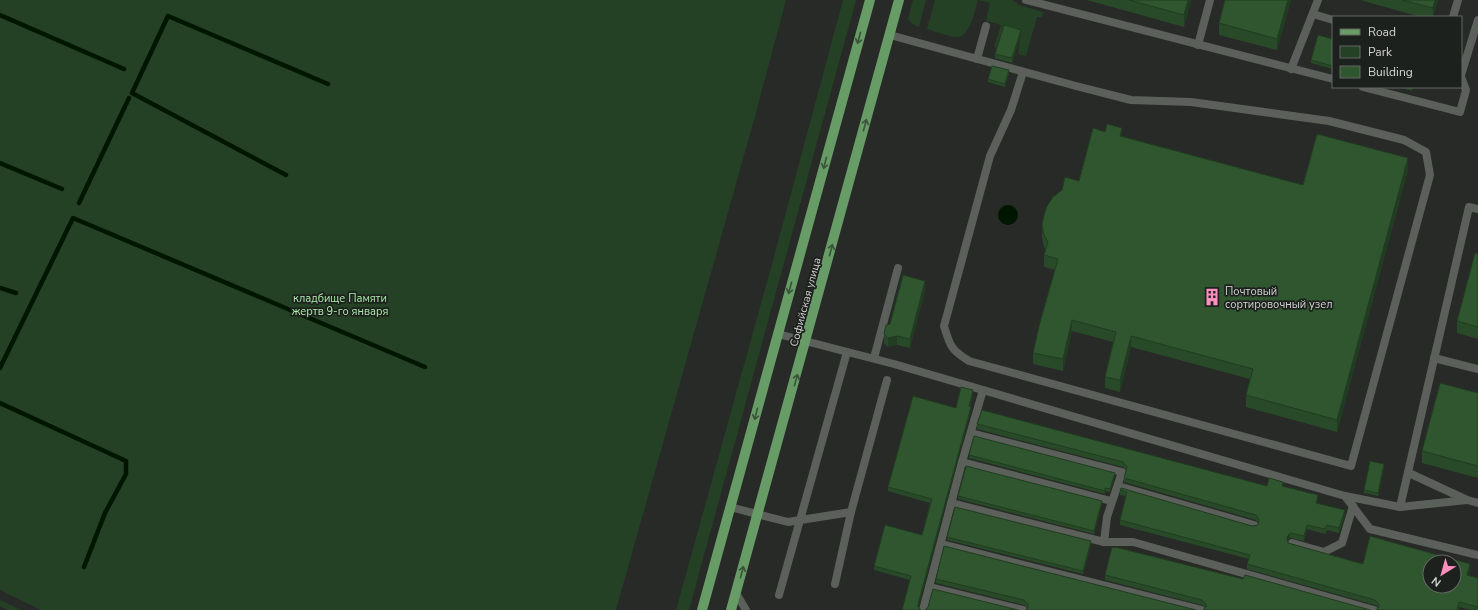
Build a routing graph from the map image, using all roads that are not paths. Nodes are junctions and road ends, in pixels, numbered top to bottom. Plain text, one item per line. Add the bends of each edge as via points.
1 (870, 0) edge
2 (899, 0) edge
3 (1026, 0) edge
4 (1210, 0) edge
5 (1318, 0) edge
6 (1458, 0) edge
7 (1312, 14) junction
8 (1453, 16) edge
9 (1332, 20) edge
10 (1478, 20) edge
11 (986, 26) dead end
12 (890, 35) junction
13 (1198, 44) junction
14 (1464, 56) edge
15 (977, 59) junction
16 (1291, 68) junction
17 (1462, 69) edge
18 (1023, 72) junction
19 (1332, 79) edge
20 (1462, 79) edge
21 (1367, 88) edge
22 (1478, 209) edge
23 (898, 268) dead end
24 (778, 334) junction
25 (806, 342) junction
26 (847, 352) junction
27 (874, 358) junction
28 (1434, 358) junction
29 (1478, 369) edge
30 (887, 380) dead end
31 (983, 390) junction
32 (971, 433) junction
33 (962, 462) junction
34 (1409, 473) junction
35 (1118, 486) junction
36 (1345, 496) junction
37 (1467, 500) junction
38 (1111, 501) junction
39 (952, 503) junction
40 (1478, 503) edge
41 (1352, 506) junction
42 (1400, 507) junction
43 (730, 508) junction
44 (851, 512) junction
45 (757, 515) junction
46 (800, 519) junction
47 (1254, 525) edge
48 (1104, 542) junction
49 (1292, 543) edge
50 (941, 544) junction
51 (1478, 555) edge
52 (835, 584) dead end
53 (929, 587) junction
54 (736, 593) junction
55 (779, 595) dead end
56 (702, 610) edge
57 (732, 610) edge
58 (746, 610) edge
59 (923, 610) edge
60 (1023, 610) edge
61 (1201, 610) edge
62 (1374, 610) edge

1 -> 24 main road, Софийская улица
2 - 12 main road, Софийская улица
3 - 13 lane
4 - 13 lane
5 - 7 lane
6 - 8 lane
7 - 9 lane
7 - 16 lane
10 - 14 lane
11 - 15 lane
12 - 15 lane
25 -> 12 main road, Софийская улица
13 - 16 lane
14 - 17 lane
15 - 18 lane
16 - 19 lane
18 - 18 lane via 1011,110 990,156 944,326 948,341 956,352 969,361 1351,466 1430,175 1426,152 1404,140 1329,122 1191,102 1131,100
20 - 21 lane via 1466,90 1460,112
22 - 28 lane via 1469,207
23 - 27 lane
24 - 25 lane
24 -> 43 main road, Софийская улица
25 - 26 lane
45 -> 25 main road, Софийская улица
26 - 27 lane
26 - 46 lane
27 - 31 lane
28 - 29 lane
28 - 34 lane
30 - 44 lane
31 - 32 lane
31 - 36 lane
32 - 33 lane
32 - 35 lane via 1122,472
33 - 38 lane
33 - 39 lane
34 - 37 lane
34 - 42 lane
35 - 38 lane
35 - 47 lane
36 - 41 lane
36 - 42 lane
37 - 40 lane
37 - 42 lane
38 - 48 lane
39 - 48 lane
39 - 50 lane
41 - 49 lane via 1342,543 1324,552
41 - 51 lane via 1370,529
43 - 45 lane
43 - 56 main road, Софийская улица
44 - 46 lane
44 - 52 lane
45 - 46 lane via 788,522
54 -> 45 main road, Софийская улица
46 - 55 lane
48 - 62 lane via 1132,542
50 - 53 lane
50 - 61 lane
53 - 59 lane
53 - 60 lane
54 - 57 main road, Софийская улица
54 - 58 lane

